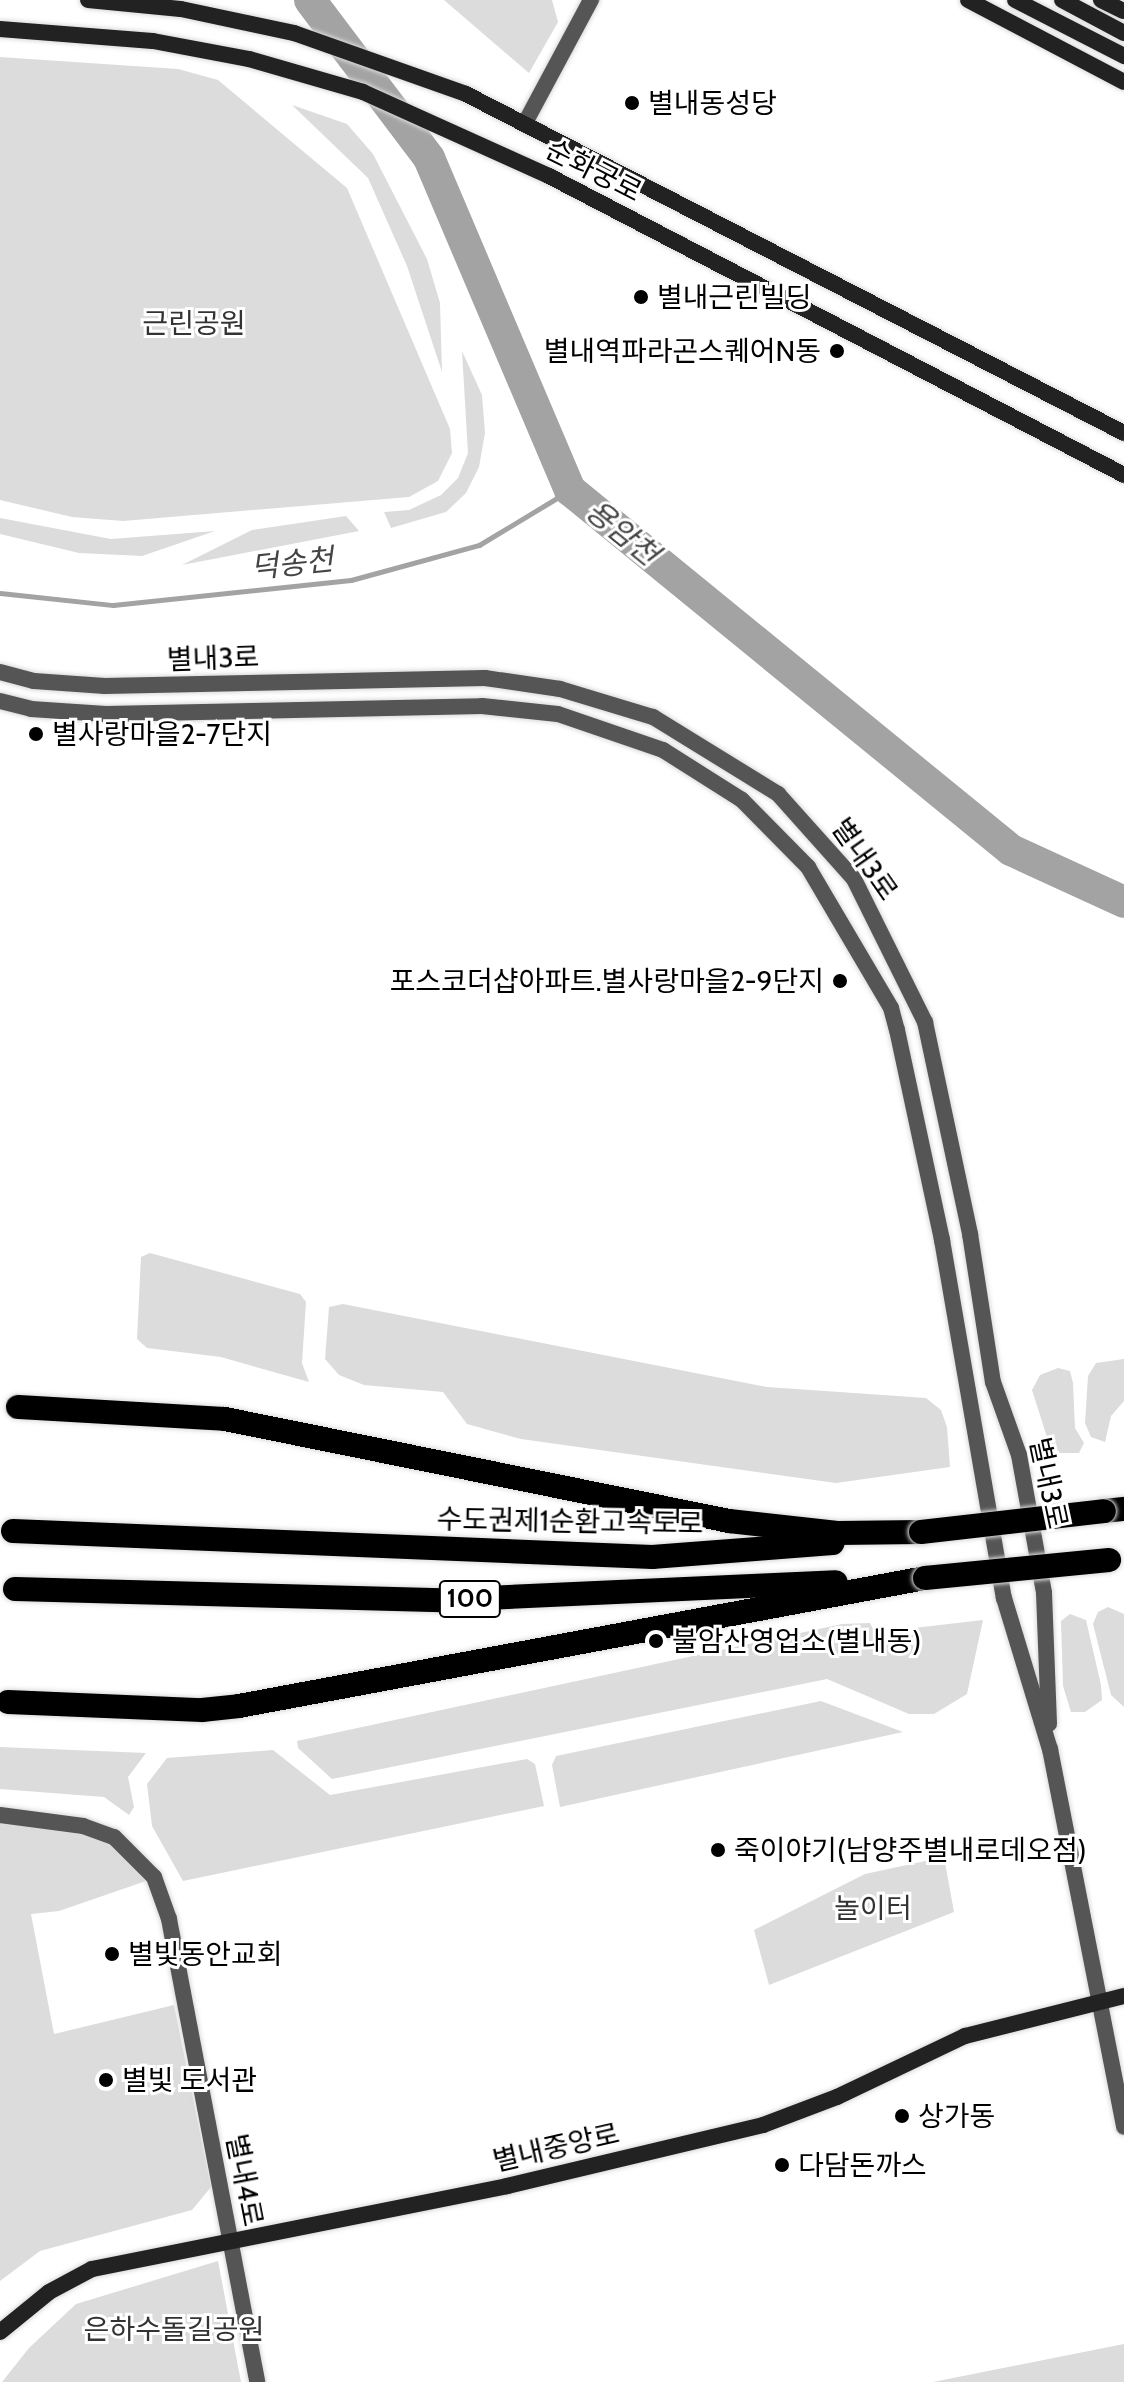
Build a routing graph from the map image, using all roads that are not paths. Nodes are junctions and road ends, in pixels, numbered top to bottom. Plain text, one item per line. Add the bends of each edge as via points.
1 (88, 0) edge
2 (591, 0) edge
3 (968, 0) edge
4 (1015, 0) edge
5 (1062, 0) edge
6 (1101, 0) edge
7 (1124, 11) edge
8 (0, 29) edge
9 (1124, 33) edge
10 (1124, 56) edge
11 (1124, 82) edge
12 (522, 121) junction
13 (1124, 433) edge
14 (1124, 475) edge
15 (0, 672) edge
16 (0, 701) edge
17 (18, 1407) dead end
18 (1114, 1510) edge
19 (13, 1531) dead end
20 (921, 1532) junction
21 (1116, 1559) edge
22 (925, 1578) junction
23 (15, 1589) dead end
24 (8, 1702) dead end
25 (1050, 1749) junction
26 (0, 1815) edge
27 (1124, 1996) edge
28 (1101, 2001) junction
29 (1124, 2127) edge
30 (230, 2241) junction
31 (0, 2332) edge
32 (257, 2382) edge

1 - 12 street, 순화궁로 via 181,9 294,33 383,62
2 - 12 street
3 - 11 street
4 - 10 street
5 - 9 street
6 - 7 street
8 - 14 street, 순화궁로 via 153,41 249,59 363,92 549,176
12 - 13 street, 순화궁로
15 - 25 street, 별내3로 via 34,681 105,686 485,678 560,689 653,717 696,739 778,794 809,825 854,879 925,1022 970,1234 993,1382 1019,1455 1044,1593
16 - 25 street, 별내3로 via 31,709 106,714 482,706 558,714 663,750 742,800 808,867 891,1008 942,1240 1004,1598
17 - 20 highway via 225,1419 729,1521 837,1533
18 - 20 highway, 수도권제1순환고속도로 / 100, bridge
19 - 20 highway, 수도권제1순환고속도로 / 100 via 652,1557 719,1555
21 - 22 highway, 100, bridge
22 - 23 highway, 100 via 442,1600
22 - 24 highway via 239,1706 202,1710
25 - 28 street, 별내3로
26 - 30 street, 별내4로 via 83,1826 114,1837 154,1877 169,1919
27 - 28 street, 별내중앙로
28 - 29 street, 별내3로
28 - 30 street, 별내중앙로 via 965,2036 837,2097 763,2125 507,2186
30 - 31 street, 별내중앙로 via 92,2269 49,2292
30 - 32 street, 별내4로

